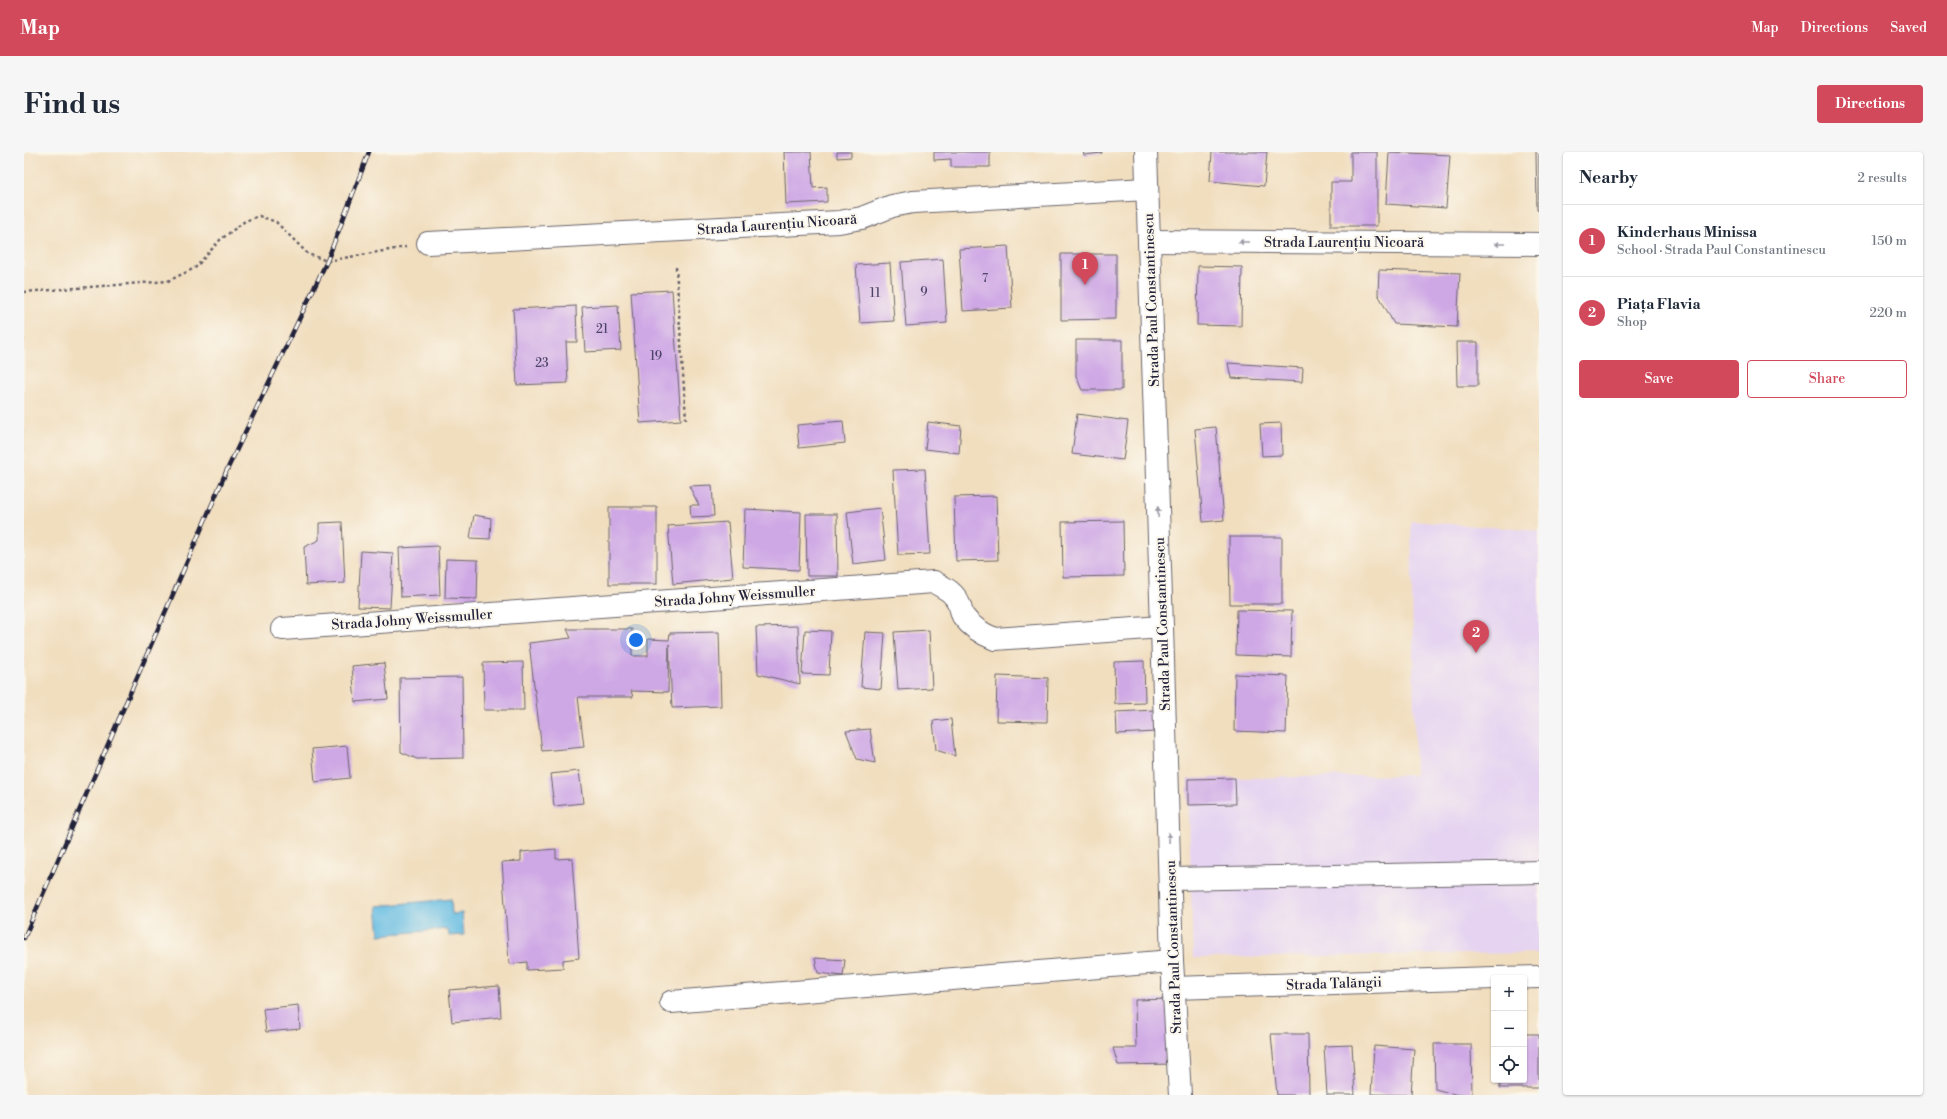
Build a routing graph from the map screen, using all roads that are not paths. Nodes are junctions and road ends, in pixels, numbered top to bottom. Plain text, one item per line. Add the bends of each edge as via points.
1 (1146, 152) edge
2 (1147, 189) junction
3 (1149, 241) junction
4 (428, 243) road end
5 (1539, 244) edge
6 (1162, 627) junction
7 (282, 628) dead end
8 (1539, 872) edge
9 (1170, 879) junction
10 (1172, 961) junction
11 (1527, 977) edge
12 (1539, 977) edge
13 (1491, 978) edge
14 (1173, 988) junction
15 (671, 1002) dead end
16 (1180, 1095) edge

1 - 2 street, Strada Paul Constantinescu
2 - 3 street, Strada Paul Constantinescu
2 - 4 street, Strada Laurențiu Nicoară via 912,202 892,206 862,218 839,222
5 -> 3 street, Strada Laurențiu Nicoară
6 -> 3 street, Strada Paul Constantinescu
6 - 7 street, Strada Johny Weissmuller via 995,639 980,633 970,625 954,595 934,582
9 -> 6 street, Strada Paul Constantinescu
8 - 9 street
9 - 10 street, Strada Paul Constantinescu
10 - 14 street, Strada Paul Constantinescu
10 - 15 street
11 - 12 street
13 - 14 street, Strada Talăngii
14 - 16 street, Strada Paul Constantinescu

